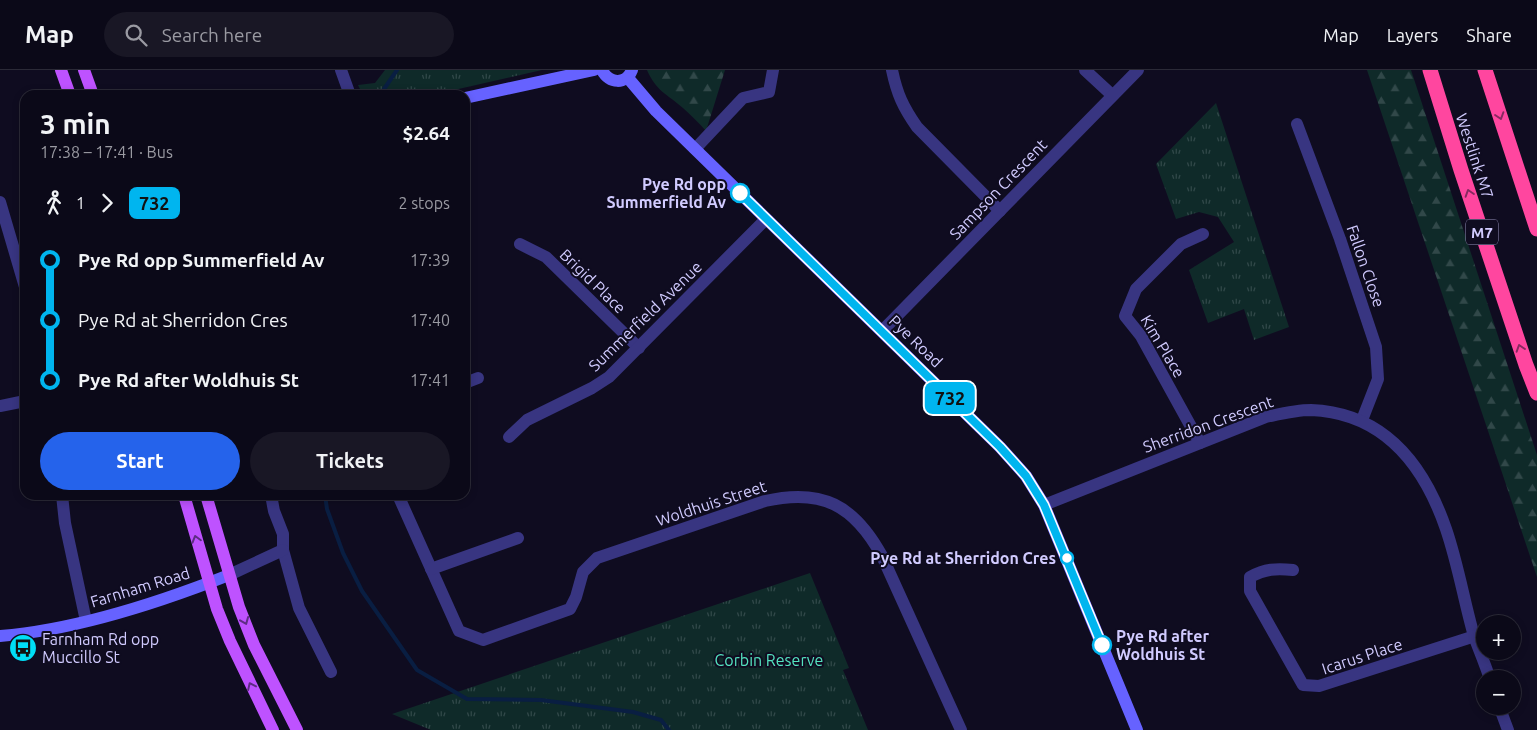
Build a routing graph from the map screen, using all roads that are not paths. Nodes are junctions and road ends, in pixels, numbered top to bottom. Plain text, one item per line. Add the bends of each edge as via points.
1 (61, 70) edge
2 (84, 70) edge
3 (341, 70) edge
4 (594, 70) edge
5 (602, 70) edge
6 (773, 70) edge
7 (892, 70) edge
8 (1085, 70) edge
9 (1138, 70) edge
10 (1430, 70) edge
11 (1485, 70) edge
12 (630, 74) edge
13 (68, 90) edge
14 (91, 90) edge
15 (348, 90) edge
16 (1112, 95) junction
17 (470, 97) edge
18 (1297, 124) dead end
19 (695, 149) junction
20 (0, 202) edge
21 (1000, 211) junction
22 (766, 219) junction
23 (1537, 229) edge
24 (1203, 234) dead end
25 (5, 238) edge
26 (520, 244) dead end
27 (20, 276) edge
28 (882, 331) junction
29 (639, 348) junction
30 (1537, 393) edge
31 (20, 402) edge
32 (0, 406) edge
33 (1362, 420) junction
34 (510, 437) dead end
35 (1200, 443) junction
36 (63, 500) edge
37 (185, 500) edge
38 (207, 500) edge
39 (272, 500) edge
40 (400, 500) edge
41 (1044, 505) junction
42 (518, 538) dead end
43 (285, 556) junction
44 (431, 569) junction
45 (1293, 570) dead end
46 (229, 575) junction
47 (208, 583) junction
48 (86, 621) junction
49 (0, 636) edge
50 (1475, 636) junction
51 (1487, 670) edge
52 (331, 672) dead end
53 (1502, 715) edge
54 (273, 730) edge
55 (297, 730) edge
56 (961, 730) edge
57 (1137, 730) edge
58 (1508, 730) edge

1 - 13 main road
2 - 14 main road
3 - 15 street
4 - 17 street
5 - 12 street via 607,78 618,81
6 - 19 street via 769,92 743,98
7 - 21 street via 897,94 916,127
8 - 16 street
9 - 16 street, Sampson Crescent
30 -> 10 highway, Westlink M7 / M7
11 -> 23 highway
12 - 19 street, Pye Road via 656,110
16 - 21 street, Sampson Crescent
18 - 33 street, Fallon Close via 1376,347 1378,380
19 - 22 street, Pye Road
20 - 25 street
21 - 28 street, Sampson Crescent
22 - 28 street, Pye Road
22 - 29 street, Summerfield Avenue
24 - 35 street, Kim Place via 1181,244 1136,289 1125,316 1140,336
25 - 27 street
26 - 29 street, Brigid Place via 546,257
28 - 41 street, Pye Road via 1014,462
29 - 34 street, Summerfield Avenue via 600,384 527,420
31 - 32 street
33 - 35 street, Sherridon Crescent via 1310,410 1287,413
33 - 50 street, Sherridon Crescent via 1388,437 1405,454 1433,496 1446,530
35 - 41 street, Sherridon Crescent
36 - 48 street
47 -> 37 main road
38 - 46 main road
39 - 43 street
40 - 44 street
41 - 57 street, Pye Road
42 - 44 street
43 - 46 street, Farnham Road
43 - 52 street via 299,608
44 - 56 street, Woldhuis Street via 459,631 483,640 570,609 583,572 597,558 765,501 801,495 818,498 835,504 873,539
45 - 50 street, Icarus Place via 1276,568 1261,571 1250,577 1250,591 1304,685 1318,686
46 - 47 street, Farnham Road
46 -> 55 main road via 254,645
47 - 48 street, Farnham Road
54 -> 47 main road via 230,641
48 - 49 street, Farnham Road
50 - 51 street, Sherridon Crescent
53 - 58 street

